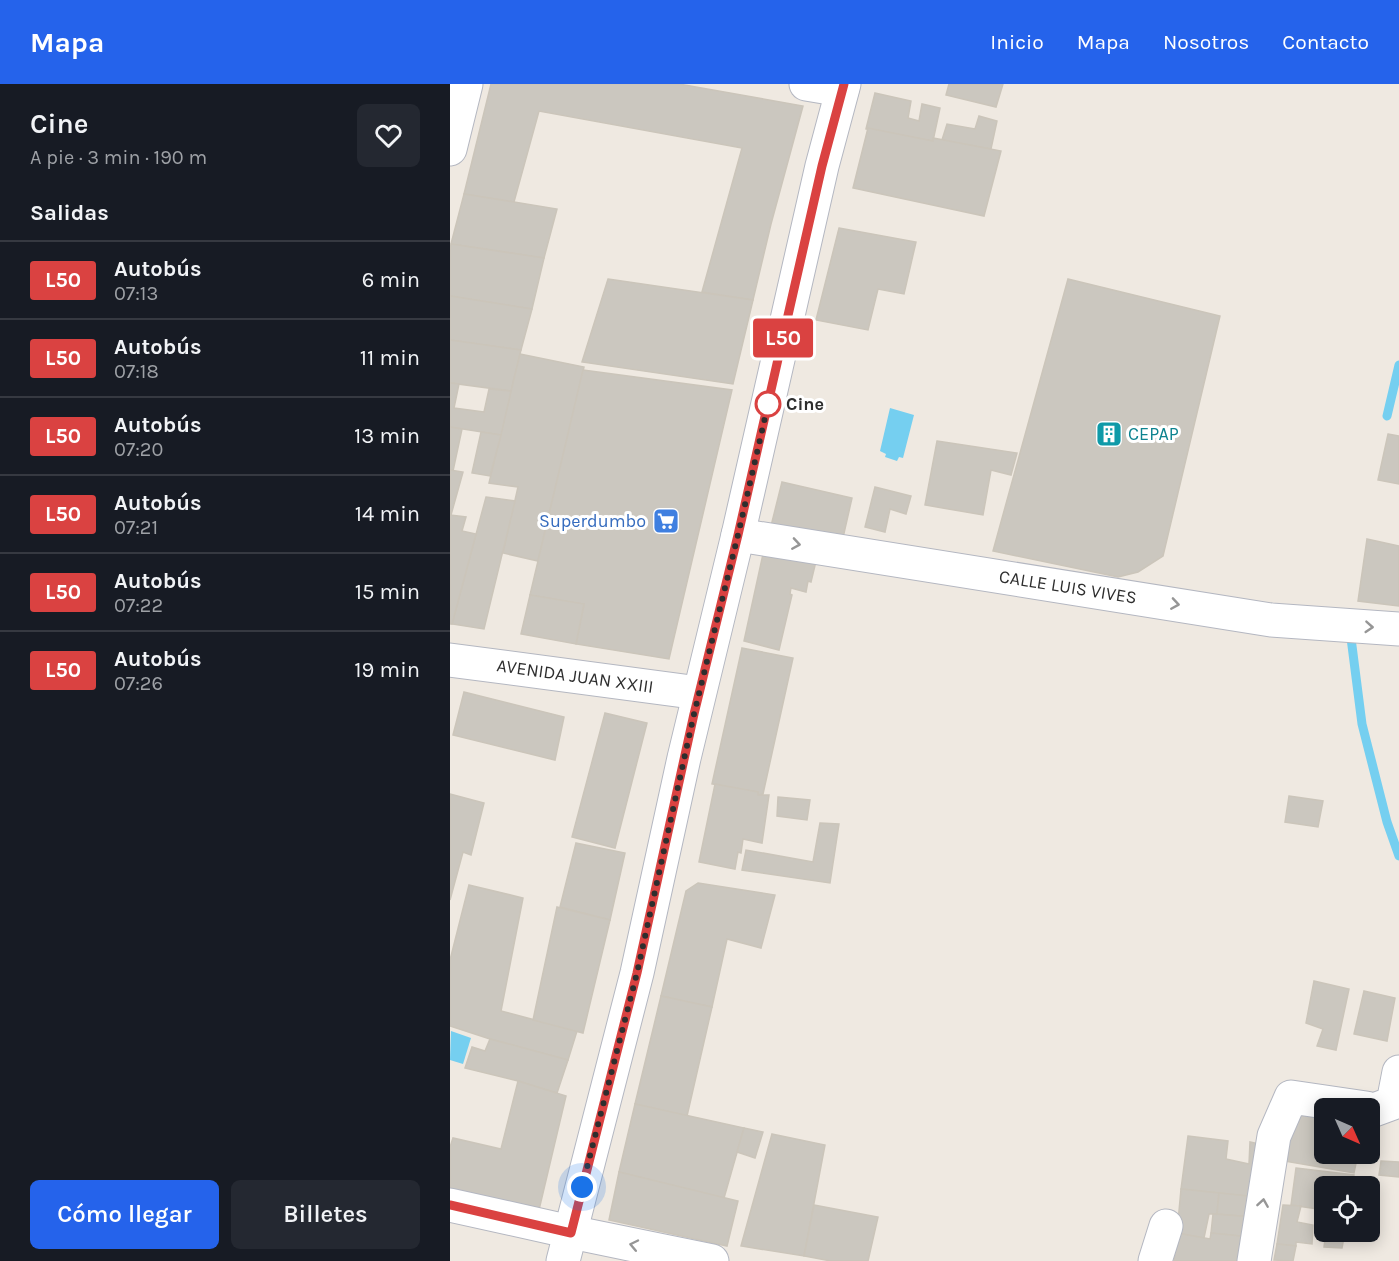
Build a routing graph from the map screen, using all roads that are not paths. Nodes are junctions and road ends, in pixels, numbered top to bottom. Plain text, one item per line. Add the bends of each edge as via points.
1 (466, 84) edge
2 (806, 84) edge
3 (843, 87) edge
4 (450, 149) edge
5 (738, 535) junction
6 (1399, 629) edge
7 (450, 660) edge
8 (699, 693) junction
9 (1399, 1072) edge
10 (1314, 1101) edge
11 (1380, 1107) edge
12 (450, 1205) edge
13 (1166, 1226) dead end
14 (567, 1247) edge
15 (712, 1261) edge
16 (1155, 1261) edge
17 (1254, 1261) edge

1 - 4 street
2 - 3 street
3 - 5 street
5 -> 6 street, CALLE LUIS VIVES via 1271,620
5 - 8 street
7 - 8 street, AVENIDA JUAN XXIII
8 - 14 street via 637,973
9 - 11 street via 1393,1102
17 -> 10 street via 1274,1136 1291,1097
12 - 14 street
13 - 16 street
15 -> 14 street

